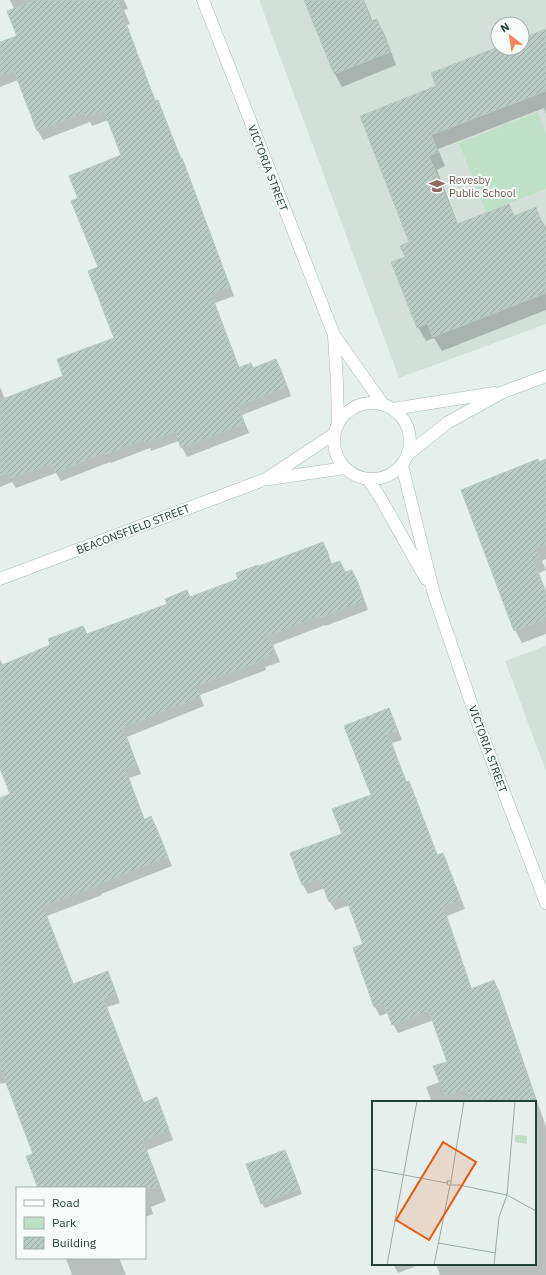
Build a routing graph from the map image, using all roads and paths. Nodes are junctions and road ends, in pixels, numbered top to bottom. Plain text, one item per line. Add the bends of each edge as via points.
1 (203, 0) edge
2 (334, 335) junction
3 (546, 376) edge
4 (503, 392) junction
5 (382, 403) junction
6 (394, 409) junction
7 (338, 422) junction
8 (334, 434) junction
9 (408, 454) junction
10 (402, 465) junction
11 (345, 468) junction
12 (266, 479) junction
13 (368, 479) junction
14 (0, 579) edge
15 (434, 594) junction
16 (546, 903) edge

1 - 2 street, VICTORIA STREET
2 - 5 street, VICTORIA STREET
2 - 7 street, VICTORIA STREET
3 - 4 street
4 - 6 street
4 - 9 street via 446,423
5 - 6 street
5 - 7 street via 369,402 357,405 346,412
6 - 9 street via 403,418 408,429
7 - 8 street
8 - 11 street via 334,447 338,459
8 - 12 street, BEACONSFIELD STREET
9 - 10 street
10 - 13 street via 380,478
10 - 15 street, VICTORIA STREET
11 - 12 street, BEACONSFIELD STREET
11 - 13 street via 356,476
12 - 14 street, BEACONSFIELD STREET
13 - 15 street, VICTORIA STREET
15 - 16 street, VICTORIA STREET via 480,729

